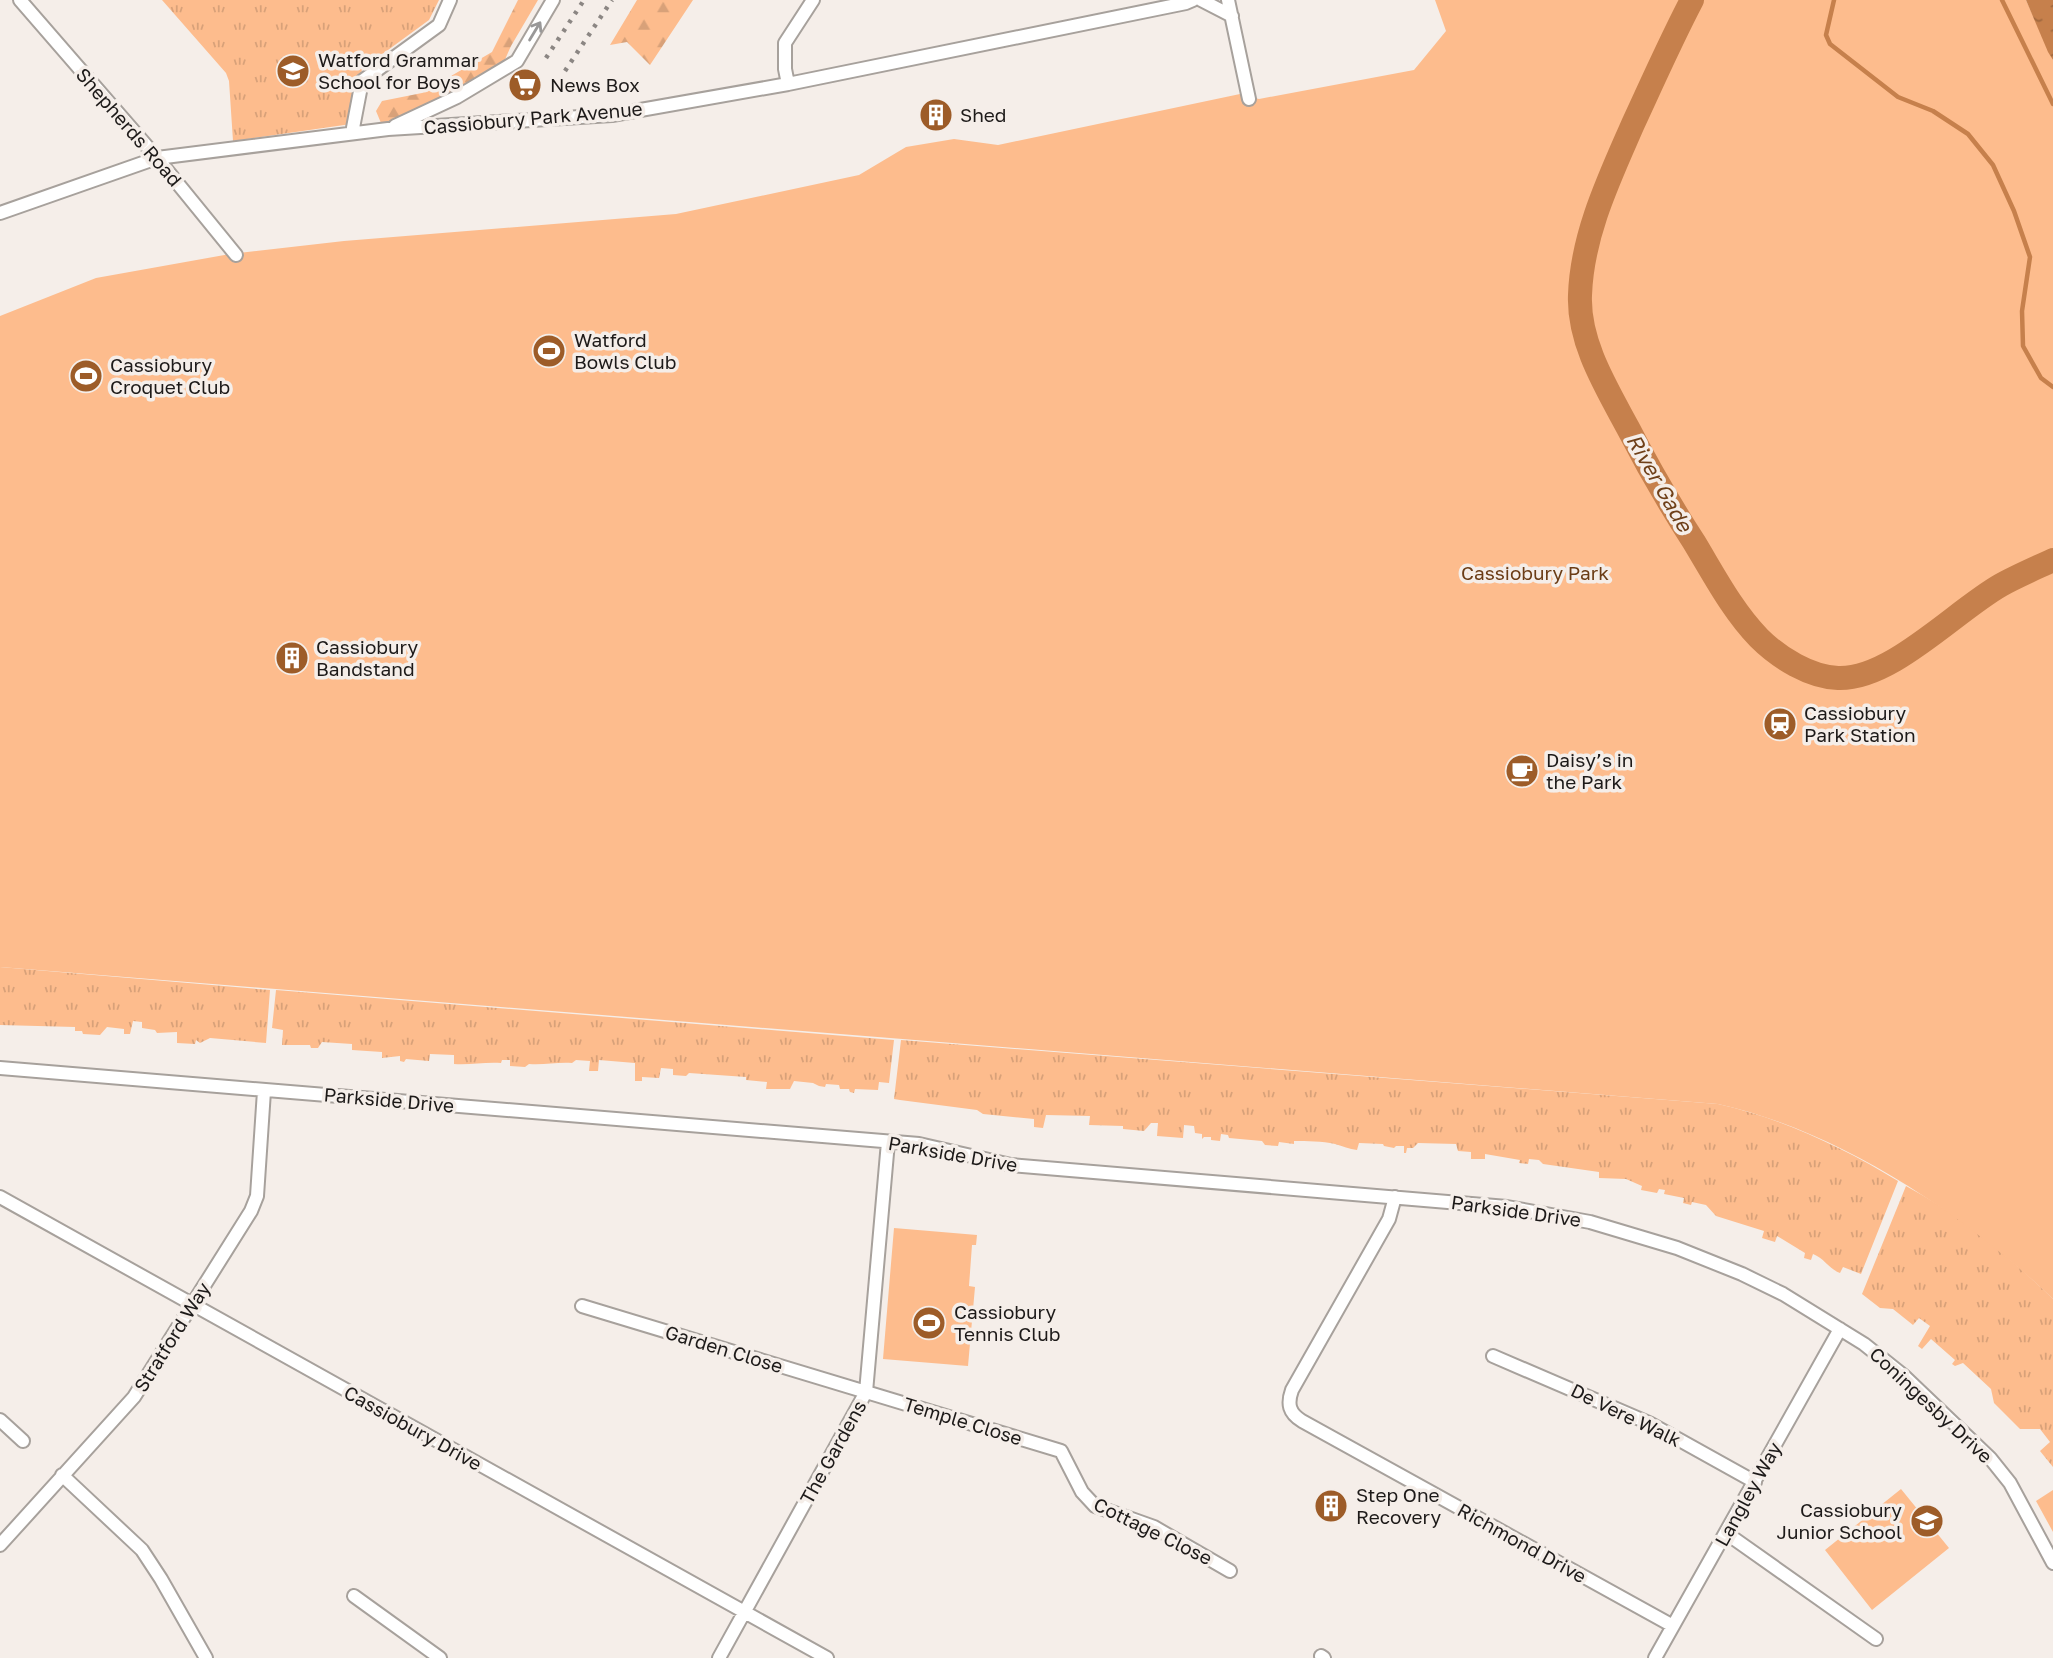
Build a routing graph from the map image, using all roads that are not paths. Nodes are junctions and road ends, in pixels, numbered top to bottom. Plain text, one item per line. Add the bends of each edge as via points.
1 (20, 0) edge
2 (450, 0) edge
3 (553, 0) edge
4 (813, 0) edge
5 (1193, 0) edge
6 (1201, 0) edge
7 (1228, 0) edge
8 (1232, 16) junction
9 (788, 84) junction
10 (1249, 99) dead end
11 (388, 129) junction
12 (352, 133) junction
13 (158, 158) junction
14 (0, 213) edge
15 (236, 254) dead end
16 (0, 1068) edge
17 (264, 1091) junction
18 (888, 1142) junction
19 (0, 1197) edge
20 (1395, 1197) junction
21 (192, 1304) junction
22 (582, 1306) dead end
23 (1840, 1329) junction
24 (1493, 1356) dead end
25 (866, 1392) junction
26 (0, 1420) edge
27 (23, 1441) dead end
28 (1061, 1451) joint
29 (62, 1475) junction
30 (1755, 1482) junction
31 (1726, 1533) junction
32 (0, 1545) edge
33 (2053, 1563) edge
34 (1230, 1571) dead end
35 (354, 1596) dead end
36 (744, 1612) junction
37 (1673, 1626) junction
38 (1876, 1639) dead end
39 (206, 1658) edge
40 (440, 1658) edge
41 (719, 1658) edge
42 (827, 1658) edge
43 (1655, 1658) edge

1 - 13 street, Shepherds Road
2 - 12 street via 439,24 362,81
11 -> 3 street via 457,97 517,61
4 - 9 street via 785,43
5 - 9 street, Cassiobury Park Avenue
6 - 8 street
7 - 8 street
8 - 10 street
9 - 11 street, Cassiobury Park Avenue via 612,116
11 - 12 street, Cassiobury Park Avenue
12 - 13 street, Cassiobury Park Avenue
13 - 14 street, Cassiobury Park Avenue
13 - 15 street, Shepherds Road
16 - 17 street, Parkside Drive
17 - 18 street, Parkside Drive
17 - 21 street, Stratford Way via 255,1203
18 - 20 street, Parkside Drive via 919,1144 1011,1165
18 - 25 street, The Gardens
19 - 21 street, Cassiobury Drive
20 - 23 street, Parkside Drive via 1550,1213 1637,1235 1742,1274
20 - 37 street, Richmond Drive via 1390,1219 1292,1390 1291,1412
21 - 29 street, Stratford Way via 134,1396
21 - 36 street, Cassiobury Drive
22 - 25 street, Garden Close
23 - 30 street, Langley Way
23 - 33 street, Coningesby Drive via 1904,1376 1990,1458 2010,1483
24 - 30 street, De Vere Walk via 1649,1423
25 - 28 street, Temple Close
25 - 36 street, The Gardens
26 - 27 street
28 - 34 street, Cottage Close via 1082,1492 1095,1506 1154,1527
29 - 32 street, Stratford Way
29 - 39 street via 142,1550
30 - 31 street, Langley Way
31 - 37 street, Langley Way
31 - 38 street
35 - 40 street
36 - 41 street, The Gardens
36 - 42 street, Cassiobury Drive
37 - 43 street, Langley Way

